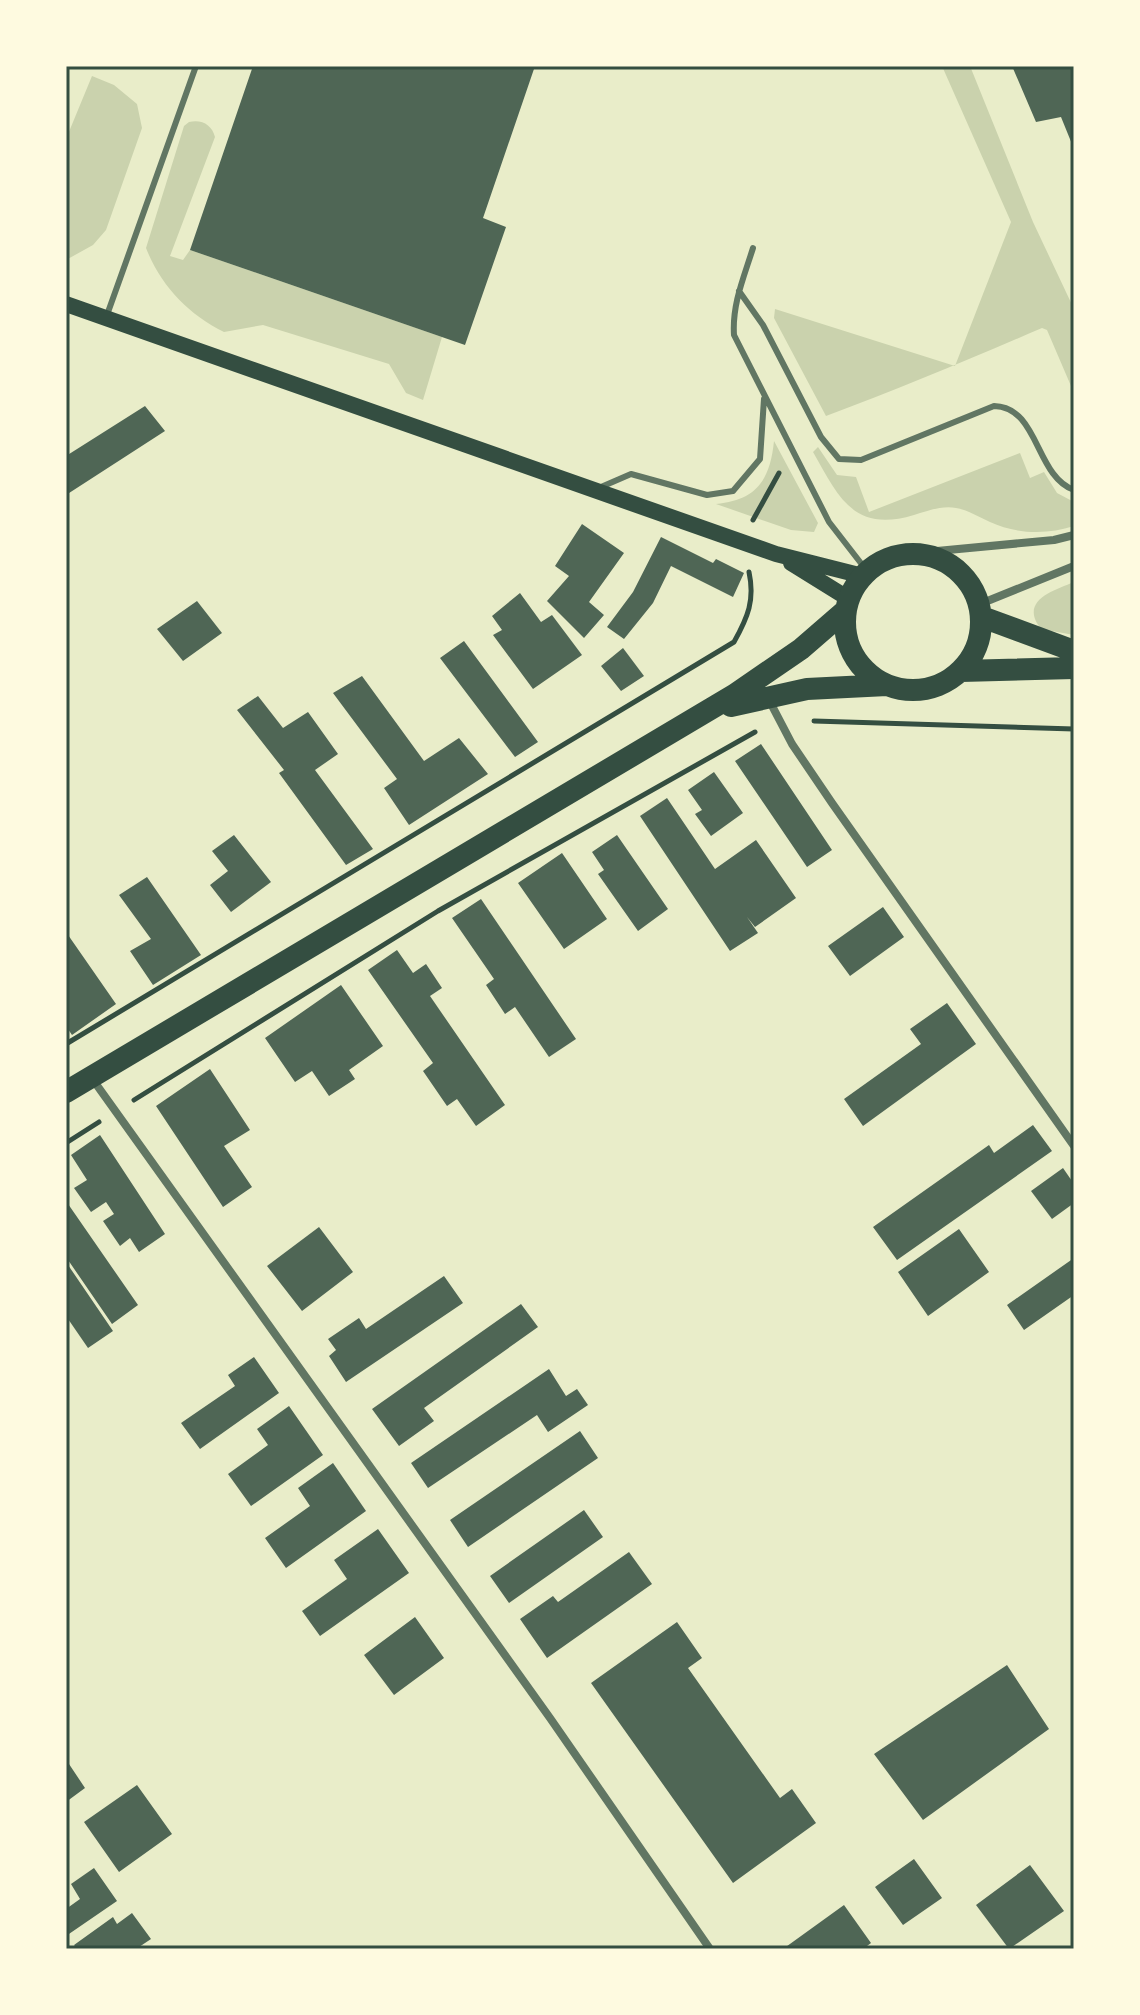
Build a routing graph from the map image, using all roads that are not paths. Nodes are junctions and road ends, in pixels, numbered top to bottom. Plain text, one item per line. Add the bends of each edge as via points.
1 (196, 66) edge
2 (753, 248) dead end
3 (739, 291) junction
4 (66, 304) edge
5 (106, 318) junction
6 (764, 395) junction
7 (597, 489) junction
8 (1074, 490) edge
9 (1074, 535) edge
10 (916, 553) junction
11 (776, 554) junction
12 (1074, 566) edge
13 (865, 573) junction
14 (848, 604) junction
15 (981, 611) junction
16 (1074, 651) edge
17 (1074, 668) edge
18 (961, 671) junction
19 (887, 685) junction
20 (767, 696) junction
21 (696, 719) junction
22 (91, 1077) junction
23 (66, 1092) edge
24 (1074, 1146) edge
25 (710, 1949) edge

1 - 5 lane
2 - 3 lane
3 - 6 lane via 734,335
3 - 8 lane via 763,325 821,437 839,459 861,460 1005,406 1026,427 1053,475
4 - 5 main road
5 - 7 main road
6 - 7 lane via 760,459 733,491 707,495 631,474
6 - 13 lane via 829,522
7 - 11 main road
9 - 10 street
10 - 13 highway via 885,560
10 - 15 highway via 961,573
11 - 13 main road
11 - 14 main road
12 - 15 street
13 - 14 highway
14 - 19 highway via 846,633 853,655 868,674
14 - 21 highway via 778,665
15 - 16 highway
15 - 18 highway via 980,637
17 - 18 highway
18 - 19 highway via 926,689
19 - 20 highway
20 - 21 highway
20 - 24 street via 841,816
21 - 22 highway
22 - 23 highway
22 - 25 street

